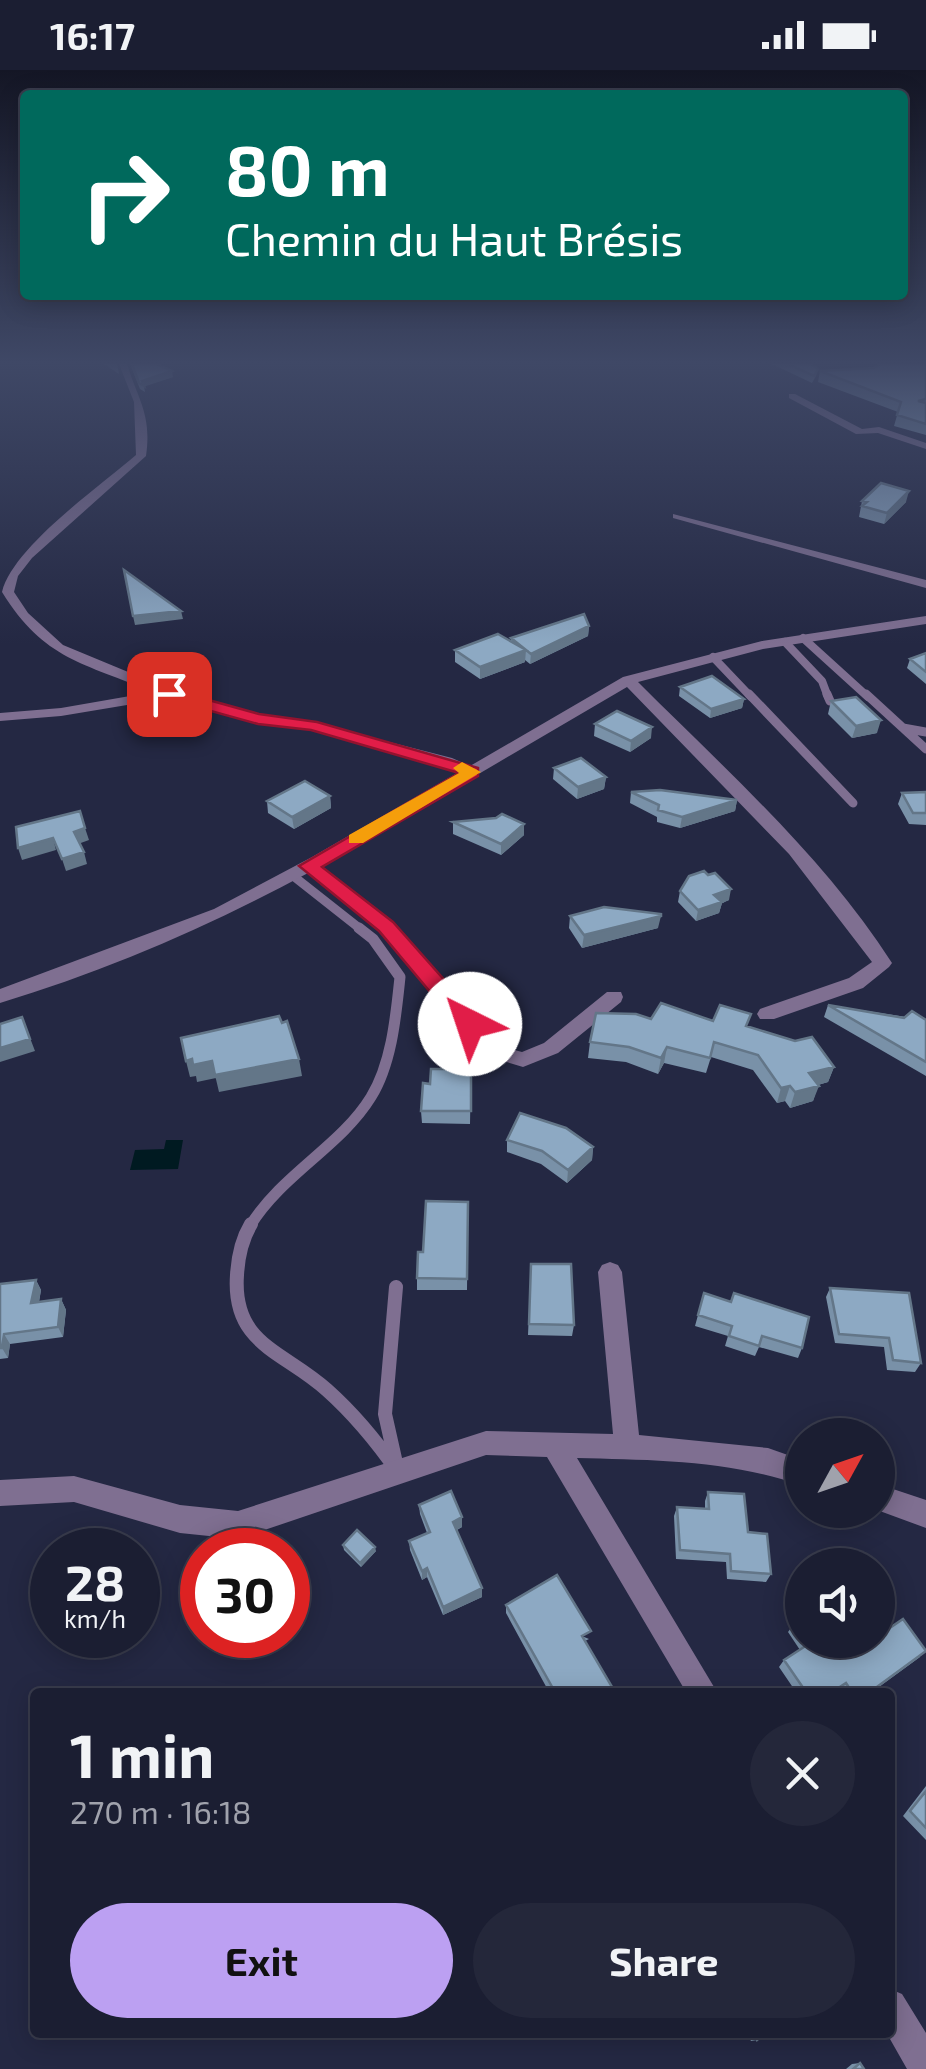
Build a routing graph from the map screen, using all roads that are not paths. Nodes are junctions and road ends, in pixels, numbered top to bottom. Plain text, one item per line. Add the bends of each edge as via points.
1 (140, 457) edge
2 (676, 516) dead end
3 (926, 584) edge
4 (926, 620) edge
5 (803, 638) junction
6 (785, 642) junction
7 (712, 657) junction
8 (628, 680) junction
9 (169, 694) junction
10 (830, 701) edge
11 (0, 717) edge
12 (904, 728) junction
13 (926, 732) edge
14 (926, 749) edge
15 (472, 772) junction
16 (854, 803) dead end
17 (301, 870) junction
18 (0, 996) edge
19 (614, 997) dead end
20 (767, 1014) dead end
21 (610, 1272) dead end
22 (396, 1288) dead end
23 (554, 1445) junction
24 (627, 1447) junction
25 (785, 1466) edge
26 (398, 1472) junction
27 (0, 1493) edge
28 (895, 1504) edge
29 (926, 1514) edge
30 (700, 1688) edge
31 (895, 2014) edge
32 (926, 2066) edge

1 - 9 street via 28,555 8,592 49,644 66,655
2 - 3 street
4 - 5 street
5 - 6 street
5 - 12 lane
6 - 7 street
6 - 10 lane via 822,681
7 - 8 street
7 - 16 lane
8 - 15 street
8 - 20 street via 775,826 844,904 883,963 856,983
9 - 11 street
9 - 15 street
12 - 13 lane
12 - 14 lane
15 - 17 street
17 - 18 street via 164,938
17 - 19 street via 386,926 500,1054 524,1060 551,1048
17 - 26 lane via 373,939 400,977 397,1007 371,1100 282,1181 250,1221 234,1262 238,1312 251,1335 364,1423
21 - 24 street
22 - 26 lane via 386,1414
23 - 24 street
23 - 26 street via 486,1443
23 - 30 street
24 - 25 street
26 - 27 street via 238,1525 180,1519 74,1489
28 - 29 street
31 - 32 street

